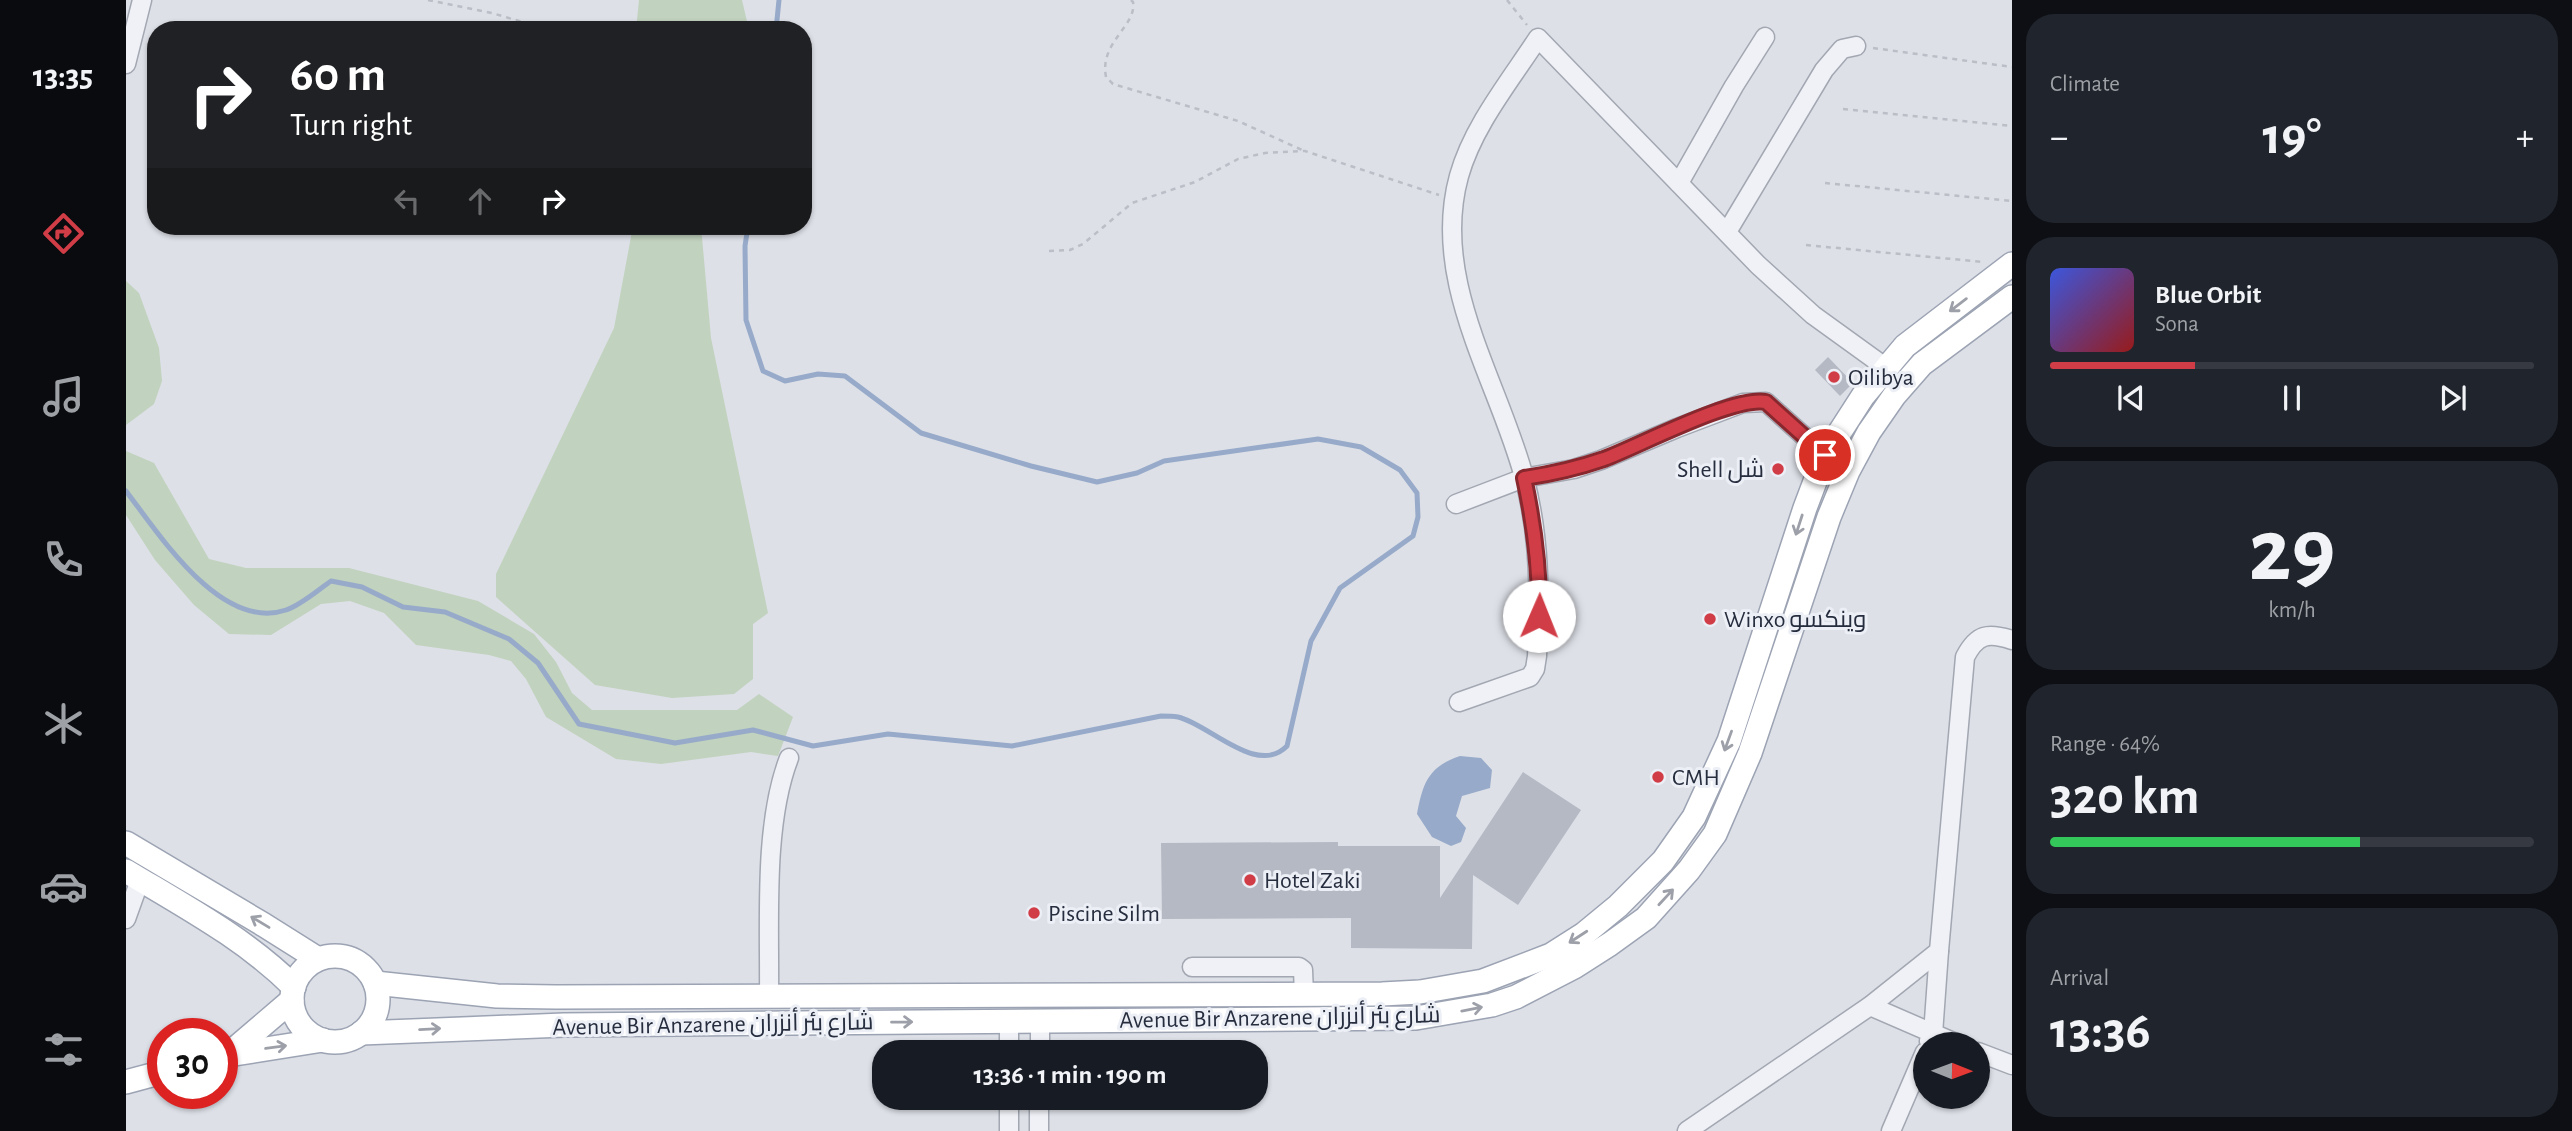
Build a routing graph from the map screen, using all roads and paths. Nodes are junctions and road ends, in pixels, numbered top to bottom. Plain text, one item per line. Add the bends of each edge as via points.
1 (142, 0) edge
2 (428, 0) edge
3 (1131, 0) edge
4 (1507, 0) edge
5 (518, 21) edge
6 (1765, 37) dead end
7 (1538, 38) junction
8 (1856, 46) joint
9 (126, 64) edge
10 (2012, 67) edge
11 (1843, 109) dead end
12 (2012, 126) edge
13 (1305, 151) junction
14 (1679, 183) junction
15 (1825, 183) dead end
16 (1455, 200) junction
17 (2012, 201) edge
18 (1727, 232) junction
19 (1806, 245) dead end
20 (1049, 251) dead end
21 (2011, 265) edge
22 (2012, 297) edge
23 (1885, 368) junction
24 (1825, 455) junction
25 (1524, 478) junction
26 (1457, 504) dead end
27 (2012, 640) edge
28 (1459, 702) dead end
29 (789, 758) dead end
30 (126, 843) edge
31 (133, 876) edge
32 (126, 919) edge
33 (1939, 951) junction
34 (318, 959) junction
35 (1192, 967) dead end
36 (375, 983) junction
37 (293, 994) junction
38 (1304, 995) junction
39 (769, 996) junction
40 (1009, 996) junction
41 (1041, 996) junction
42 (1870, 1006) junction
43 (1009, 1022) junction
44 (1040, 1022) junction
45 (361, 1032) junction
46 (1917, 1032) edge
47 (1931, 1032) edge
48 (323, 1040) junction
49 (1009, 1040) edge
50 (1040, 1040) edge
51 (238, 1044) edge
52 (238, 1053) edge
53 (1990, 1057) edge
54 (2012, 1065) edge
55 (147, 1076) edge
56 (1913, 1080) edge
57 (126, 1082) edge
58 (1009, 1110) edge
59 (1039, 1110) edge
60 (1009, 1131) edge
61 (1039, 1131) edge
62 (1687, 1131) edge
63 (1891, 1131) edge

1 - 9 street
2 - 5 path
3 - 13 path via 1134,11 1105,61 1106,77 1113,84 1238,121
4 - 7 path
6 - 14 street
7 - 14 street
7 - 16 street via 1481,128
8 - 10 path
8 - 18 street via 1837,53 1824,70
11 - 12 path
13 - 16 path
13 - 20 path via 1238,159 1195,182 1132,203 1076,248
14 - 18 street
15 - 17 path
16 - 25 street via 1455,268 1469,322
18 - 23 street via 1813,315
19 - 21 path
21 -> 23 main road, Avenue Bir Anzarene شارع بئر أنزران via 1905,346
44 -> 22 main road, Avenue Bir Anzarene شارع بئر أنزران via 1448,1014 1516,997 1574,967 1646,918 1715,834 1750,753 1829,517 1869,432 1922,364
23 - 24 main road, Avenue Bir Anzarene شارع بئر أنزران
24 - 25 street via 1761,401 1721,411 1588,464
24 -> 38 main road, Avenue Bir Anzarene شارع بئر أنزران via 1711,784 1694,817 1638,888 1584,934 1551,954 1483,981 1420,992
25 - 26 street
25 - 28 street via 1540,576 1535,669 1521,681
27 - 33 street via 1982,636 1971,644 1965,657
29 - 39 street via 780,781 774,822
34 -> 30 main road
31 - 32 street
31 - 37 main road via 271,964
33 - 42 street
33 - 47 street
34 - 36 main road via 351,959
34 - 37 main road via 303,970
35 - 38 street via 1301,968
36 - 39 main road, Avenue Bir Anzarene شارع بئر أنزران via 498,996
36 - 45 main road via 374,1015
37 - 48 main road via 301,1025
37 - 51 main road
38 - 41 main road, Avenue Bir Anzarene شارع بئر أنزران
39 - 40 main road, Avenue Bir Anzarene شارع بئر أنزران
40 - 41 main road, Avenue Bir Anzarene شارع بئر أنزران
40 - 43 main road
41 - 44 main road
42 - 46 street
42 - 62 street
43 - 44 main road, Avenue Bir Anzarene شارع بئر أنزران
45 -> 43 main road, Avenue Bir Anzarene شارع بئر أنزران via 564,1025
43 - 49 street
44 - 50 street
45 - 48 main road via 343,1041
52 -> 48 main road
53 - 54 street
55 - 57 main road
56 - 63 street
58 - 60 street
59 - 61 street

